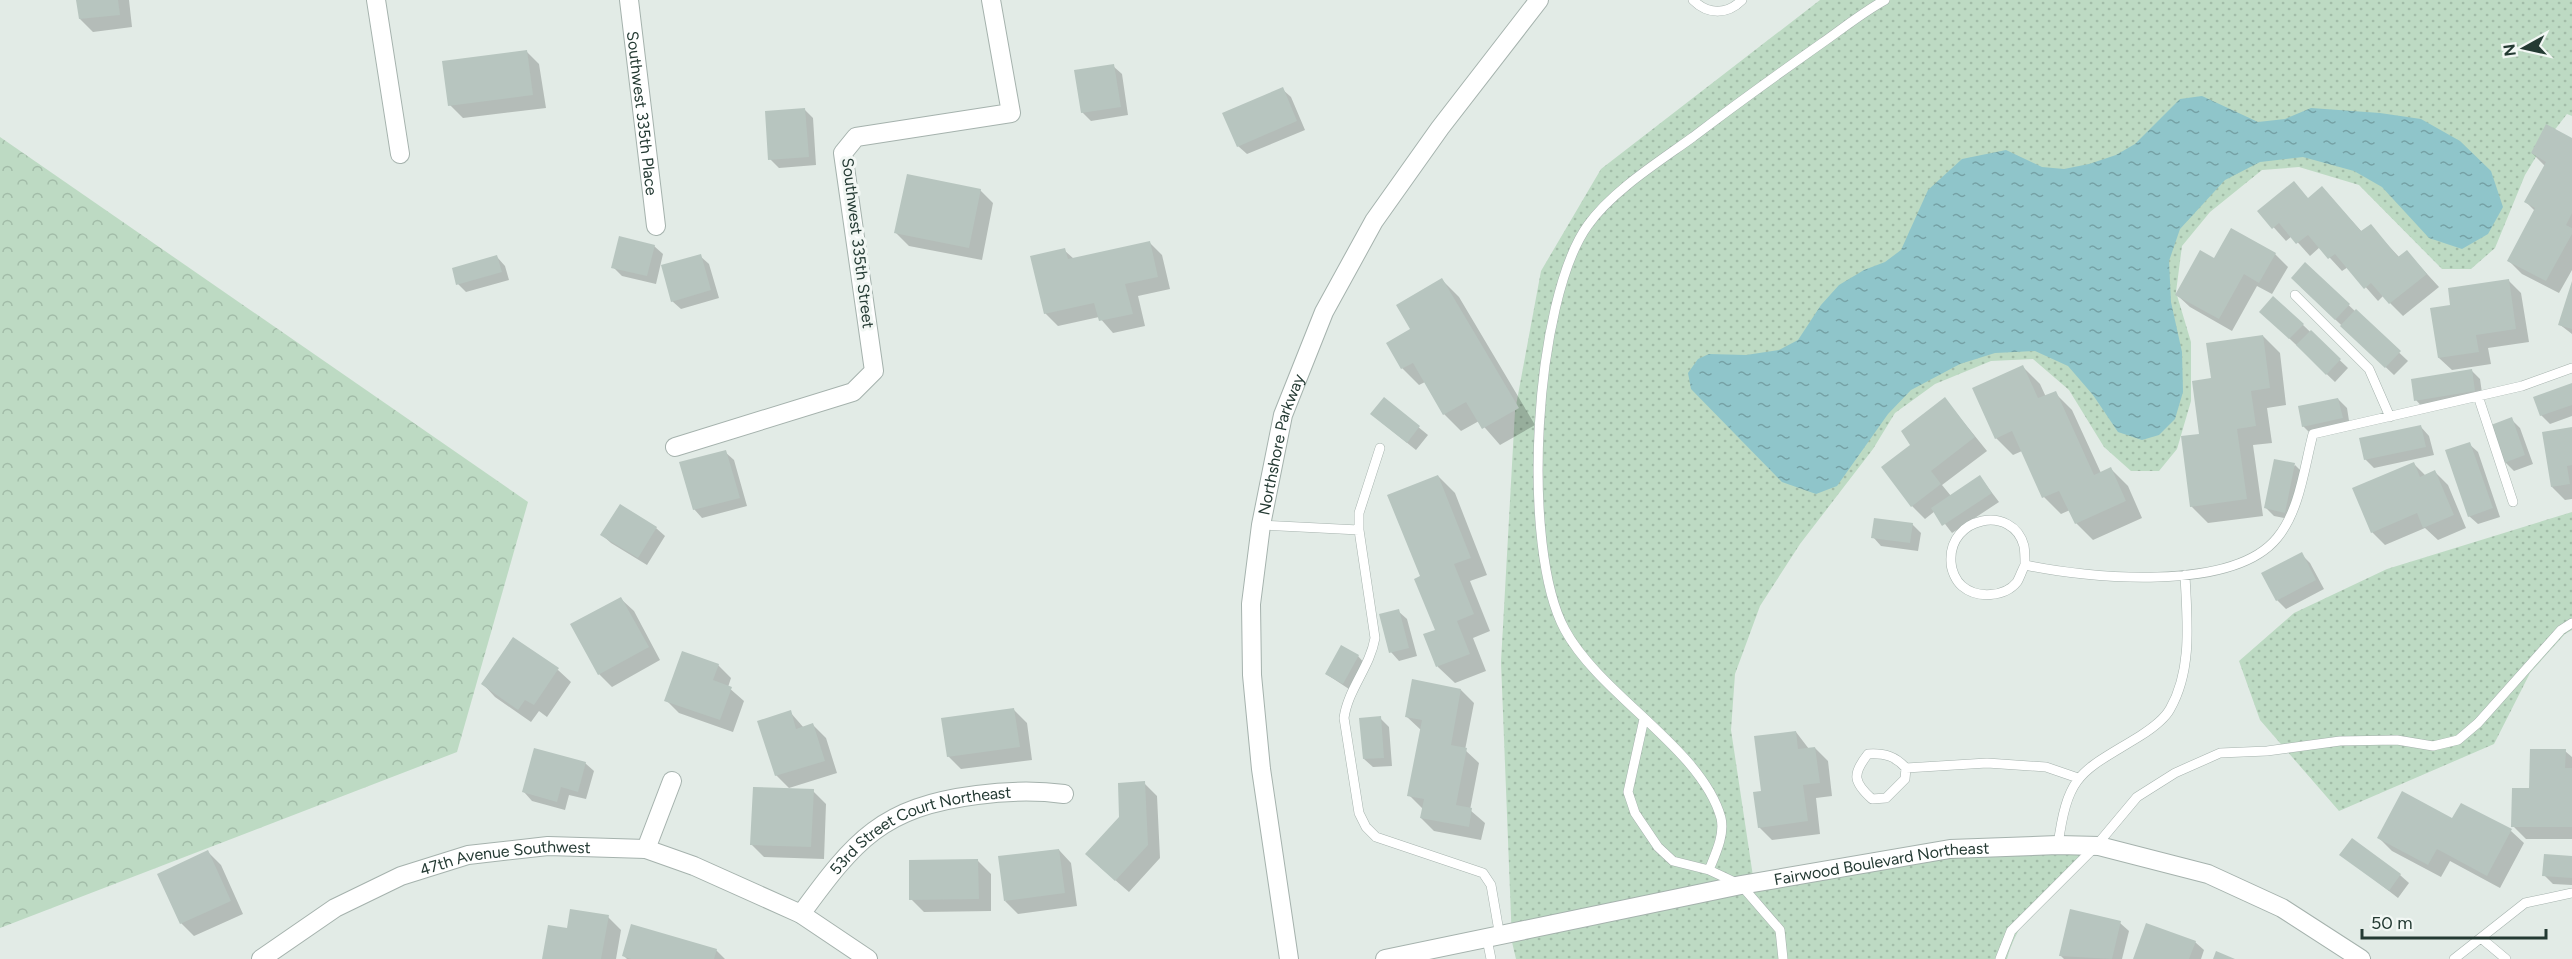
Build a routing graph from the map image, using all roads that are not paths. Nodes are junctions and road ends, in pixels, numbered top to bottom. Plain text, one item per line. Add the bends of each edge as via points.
1 (376, 0) edge
2 (628, 0) edge
3 (991, 0) edge
4 (1539, 0) edge
5 (1693, 0) edge
6 (1742, 0) edge
7 (1885, 0) edge
8 (400, 154) dead end
9 (656, 226) dead end
10 (2295, 295) dead end
11 (2572, 368) edge
12 (2478, 396) junction
13 (2390, 417) junction
14 (675, 447) dead end
15 (1380, 448) dead end
16 (2513, 502) dead end
17 (1262, 525) junction
18 (1359, 530) junction
19 (2025, 565) junction
20 (2185, 575) junction
21 (2572, 623) edge
22 (1644, 719) junction
23 (1906, 768) junction
24 (2078, 778) junction
25 (672, 781) dead end
26 (1064, 794) dead end
27 (2058, 844) junction
28 (2096, 846) junction
29 (646, 849) junction
30 (1709, 870) junction
31 (1741, 885) junction
32 (2572, 893) edge
33 (801, 914) junction
34 (1493, 938) junction
35 (2481, 938) junction
36 (261, 959) edge
37 (868, 959) edge
38 (1288, 959) edge
39 (1385, 959) edge
40 (1491, 959) edge
41 (1783, 959) edge
42 (2000, 959) edge
43 (2361, 959) edge
44 (2454, 959) edge
45 (2506, 959) edge

1 - 8 street
2 - 9 street, Southwest 335th Place
3 - 14 street, Southwest 335th Street via 1011,113 856,137 843,153 874,371 853,392
4 - 17 street, Northshore Parkway via 1374,221 1324,312 1283,415
5 - 6 lane via 1700,7 1722,12
7 - 22 lane via 1753,91 1621,192 1588,225 1560,285 1543,380 1538,449 1540,520 1549,589 1563,627 1579,653
10 - 13 lane via 2369,369
11 - 12 lane
12 - 13 lane
12 - 16 lane
13 - 20 lane via 2313,434 2294,511 2277,538 2256,555
15 - 18 lane via 1359,513
17 - 18 lane
17 - 38 street, Northshore Parkway via 1251,604 1252,675
18 - 34 lane via 1375,638 1373,653 1346,703 1344,718 1359,813 1365,827 1376,837 1484,873 1491,885
19 - 19 lane via 2024,545 2013,529 1995,520 1975,521 1959,532 1950,550 1951,570 1962,586 1980,595 2000,594 2016,583
19 - 20 lane via 2114,579
20 - 24 lane via 2188,641 2181,688 2169,711 2152,728 2106,753
21 - 28 lane via 2458,740 2433,746 2397,740 2351,740 2220,753 2175,773 2137,797
22 - 30 lane via 1707,788 1721,820 1720,843
22 - 30 lane via 1628,792 1635,813 1658,847 1673,861
23 - 23 lane via 1898,759 1882,753 1868,754 1858,766 1856,778 1860,789 1872,799 1886,798 1905,779
23 - 24 lane via 1987,763 2046,767
24 - 27 lane via 2068,794
25 - 29 street
26 - 33 street, 53rd Street Court Northeast via 1013,791 947,799 902,812 850,850
27 - 28 street, Fairwood Boulevard Northeast
27 - 31 street, Fairwood Boulevard Northeast via 1950,849
28 - 42 lane via 2011,931
28 - 43 street, Fairwood Boulevard Northeast via 2208,874 2247,890
29 - 33 street, 47th Avenue Southwest
29 - 36 street, 47th Avenue Southwest via 548,846 468,855 401,876 334,908
30 - 31 lane
31 - 34 street, Fairwood Boulevard Northeast
31 - 41 lane via 1780,930
32 - 35 lane via 2525,903
33 - 37 street, 47th Avenue Southwest
34 - 39 street, Fairwood Boulevard Northeast
34 - 40 lane
35 - 44 lane
35 - 45 lane

